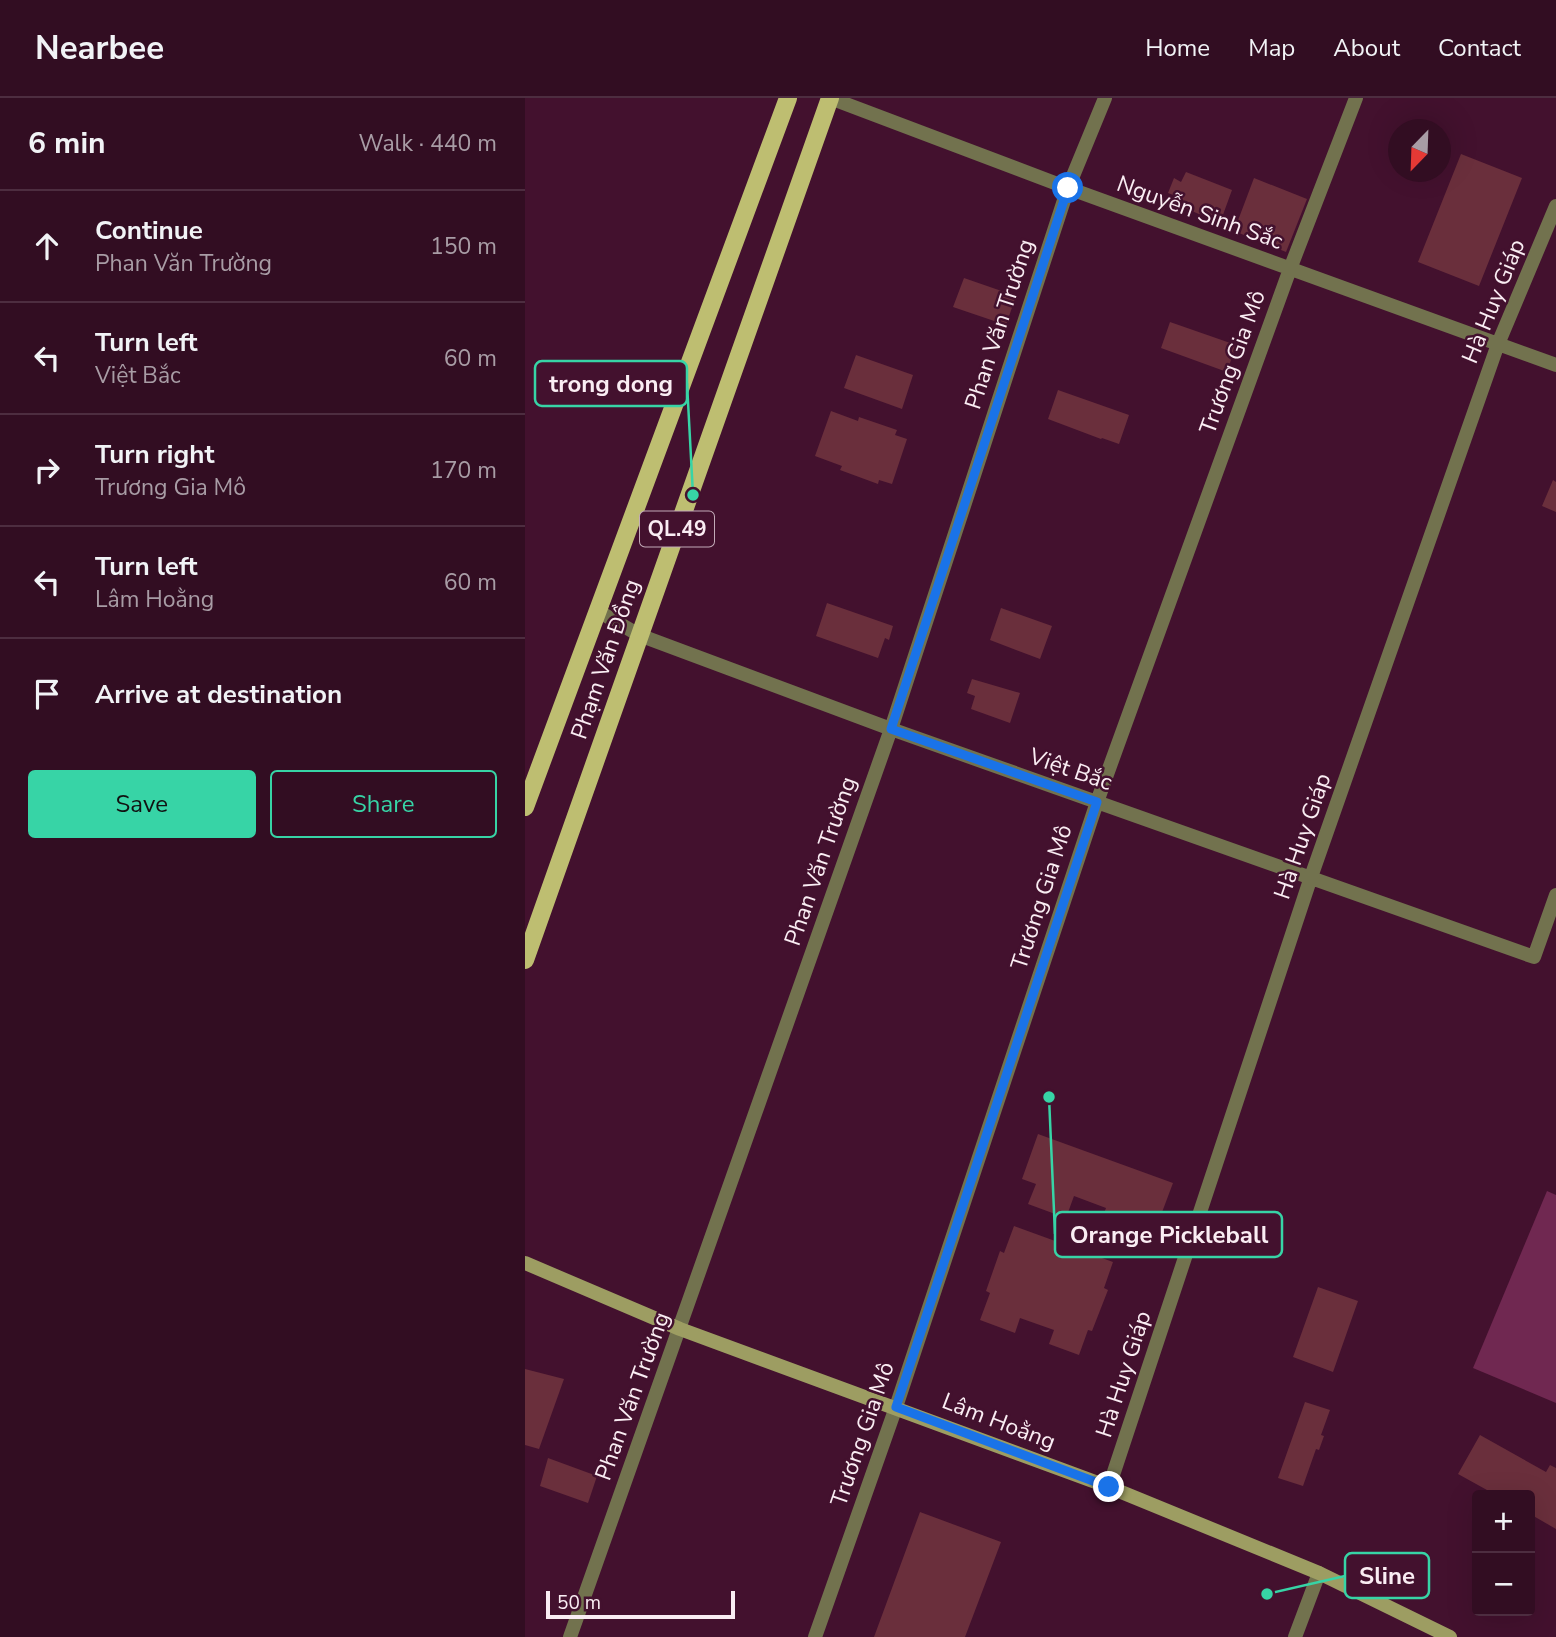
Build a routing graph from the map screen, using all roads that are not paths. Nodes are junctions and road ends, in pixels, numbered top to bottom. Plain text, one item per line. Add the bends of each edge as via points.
1 (788, 98) edge
2 (830, 98) edge
3 (1105, 98) edge
4 (1356, 98) edge
5 (1068, 188) junction
6 (1556, 206) edge
7 (1290, 269) junction
8 (1498, 344) junction
9 (1556, 365) edge
10 (598, 611) junction
11 (639, 635) junction
12 (891, 729) junction
13 (1097, 802) junction
14 (525, 807) edge
15 (1311, 877) junction
16 (1556, 895) edge
17 (525, 960) edge
18 (525, 1263) edge
19 (680, 1329) junction
20 (896, 1407) junction
21 (1109, 1487) junction
22 (1319, 1573) junction
23 (570, 1637) edge
24 (815, 1637) edge
25 (1295, 1637) edge
26 (1450, 1637) edge

1 - 10 main road, Phạm Văn Đồng / QL.49
2 - 5 street, Nguyễn Sinh Sắc
2 - 11 main road, Phạm Văn Đồng / QL.49
3 - 5 street, Phan Văn Trường
4 - 7 street, Trương Gia Mô
5 - 7 street, Nguyễn Sinh Sắc
5 - 12 street, Phan Văn Trường
6 - 8 street, Hà Huy Giáp
7 - 8 street, Nguyễn Sinh Sắc
7 - 13 street, Trương Gia Mô
8 - 9 street, Nguyễn Sinh Sắc
8 - 15 street, Hà Huy Giáp
10 - 11 street, Việt Bắc
10 - 14 main road, Phạm Văn Đồng / QL.49
11 - 12 street, Việt Bắc
11 - 17 main road, Phạm Văn Đồng / QL.49
12 - 13 street, Việt Bắc
12 - 19 street, Phan Văn Trường
13 - 15 street, Việt Bắc
13 - 20 street, Trương Gia Mô
15 - 16 street, Việt Bắc via 1534,957
15 - 21 street, Hà Huy Giáp
18 - 19 street, Lâm Hoằng
19 - 20 street, Lâm Hoằng
19 - 23 street, Phan Văn Trường
20 - 21 street, Lâm Hoằng
20 - 24 street, Trương Gia Mô
21 - 22 street, Lâm Hoằng
22 - 25 street
22 - 26 street, Lâm Hoằng

